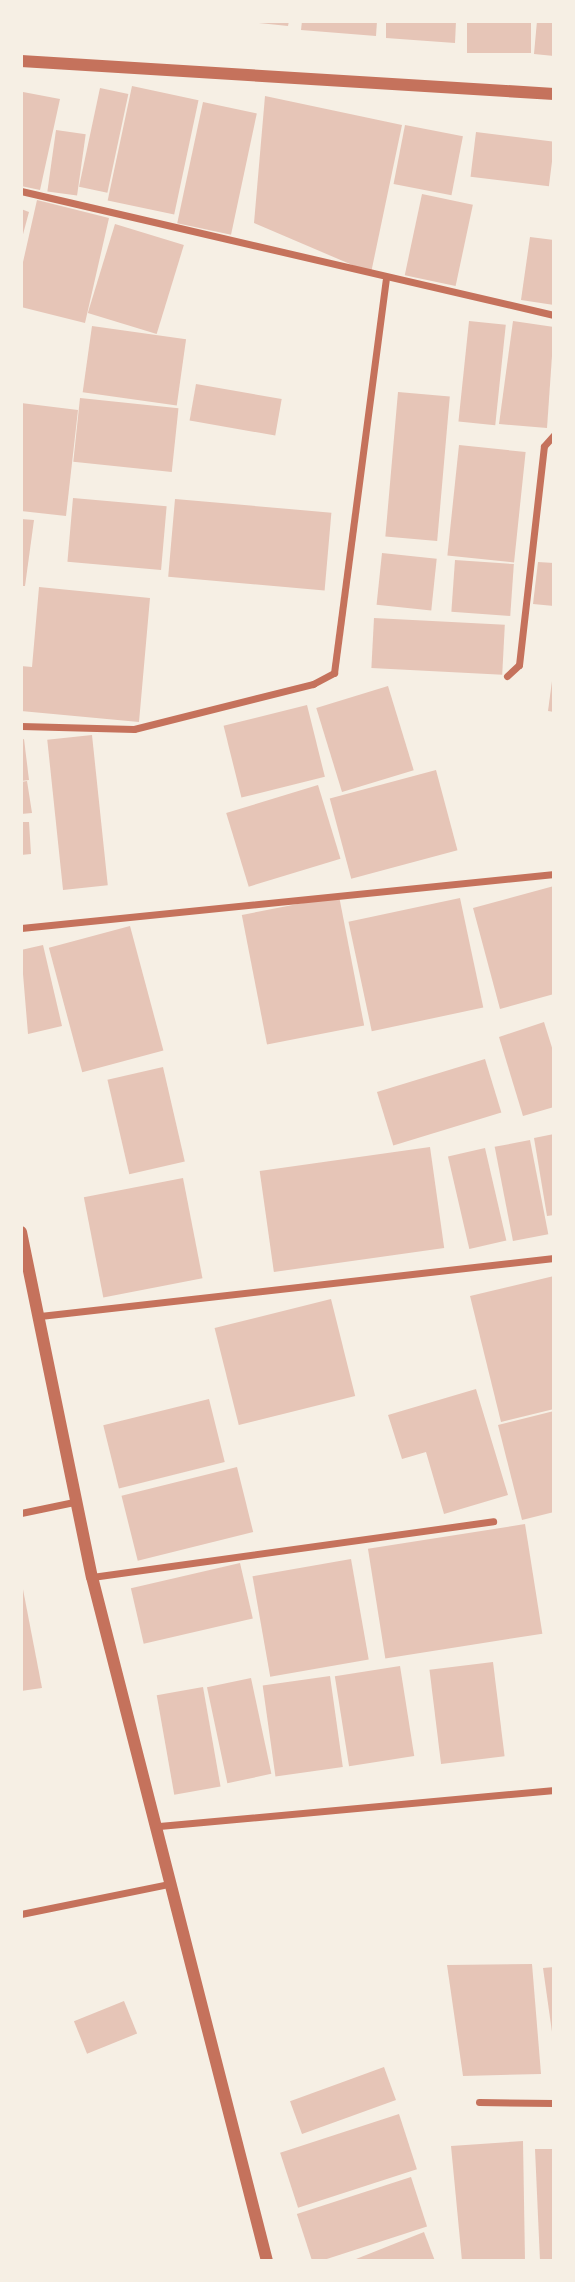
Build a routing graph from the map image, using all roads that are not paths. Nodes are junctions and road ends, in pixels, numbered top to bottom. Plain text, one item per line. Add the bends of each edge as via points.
1 (21, 61) edge
2 (554, 94) edge
3 (21, 191) edge
4 (386, 280) junction
5 (554, 315) edge
6 (554, 435) edge
7 (507, 676) dead end
8 (21, 726) edge
9 (554, 874) edge
10 (21, 928) edge
11 (21, 1232) edge
12 (554, 1258) edge
13 (40, 1315) junction
14 (74, 1502) junction
15 (21, 1513) edge
16 (493, 1521) dead end
17 (92, 1577) junction
18 (554, 1790) edge
19 (159, 1826) junction
20 (168, 1884) junction
21 (21, 1914) edge
22 (479, 2102) dead end
23 (554, 2103) edge
24 (267, 2261) edge

1 - 2 street
3 - 4 street
4 - 5 street
4 - 8 street via 334,673 134,729
6 - 7 street via 544,446 519,665
9 - 10 street
11 - 13 street
12 - 13 street
13 - 14 street
14 - 15 street
14 - 17 street
16 - 17 street
17 - 19 street
18 - 19 street
19 - 20 street
20 - 21 street
20 - 24 street
22 - 23 street

